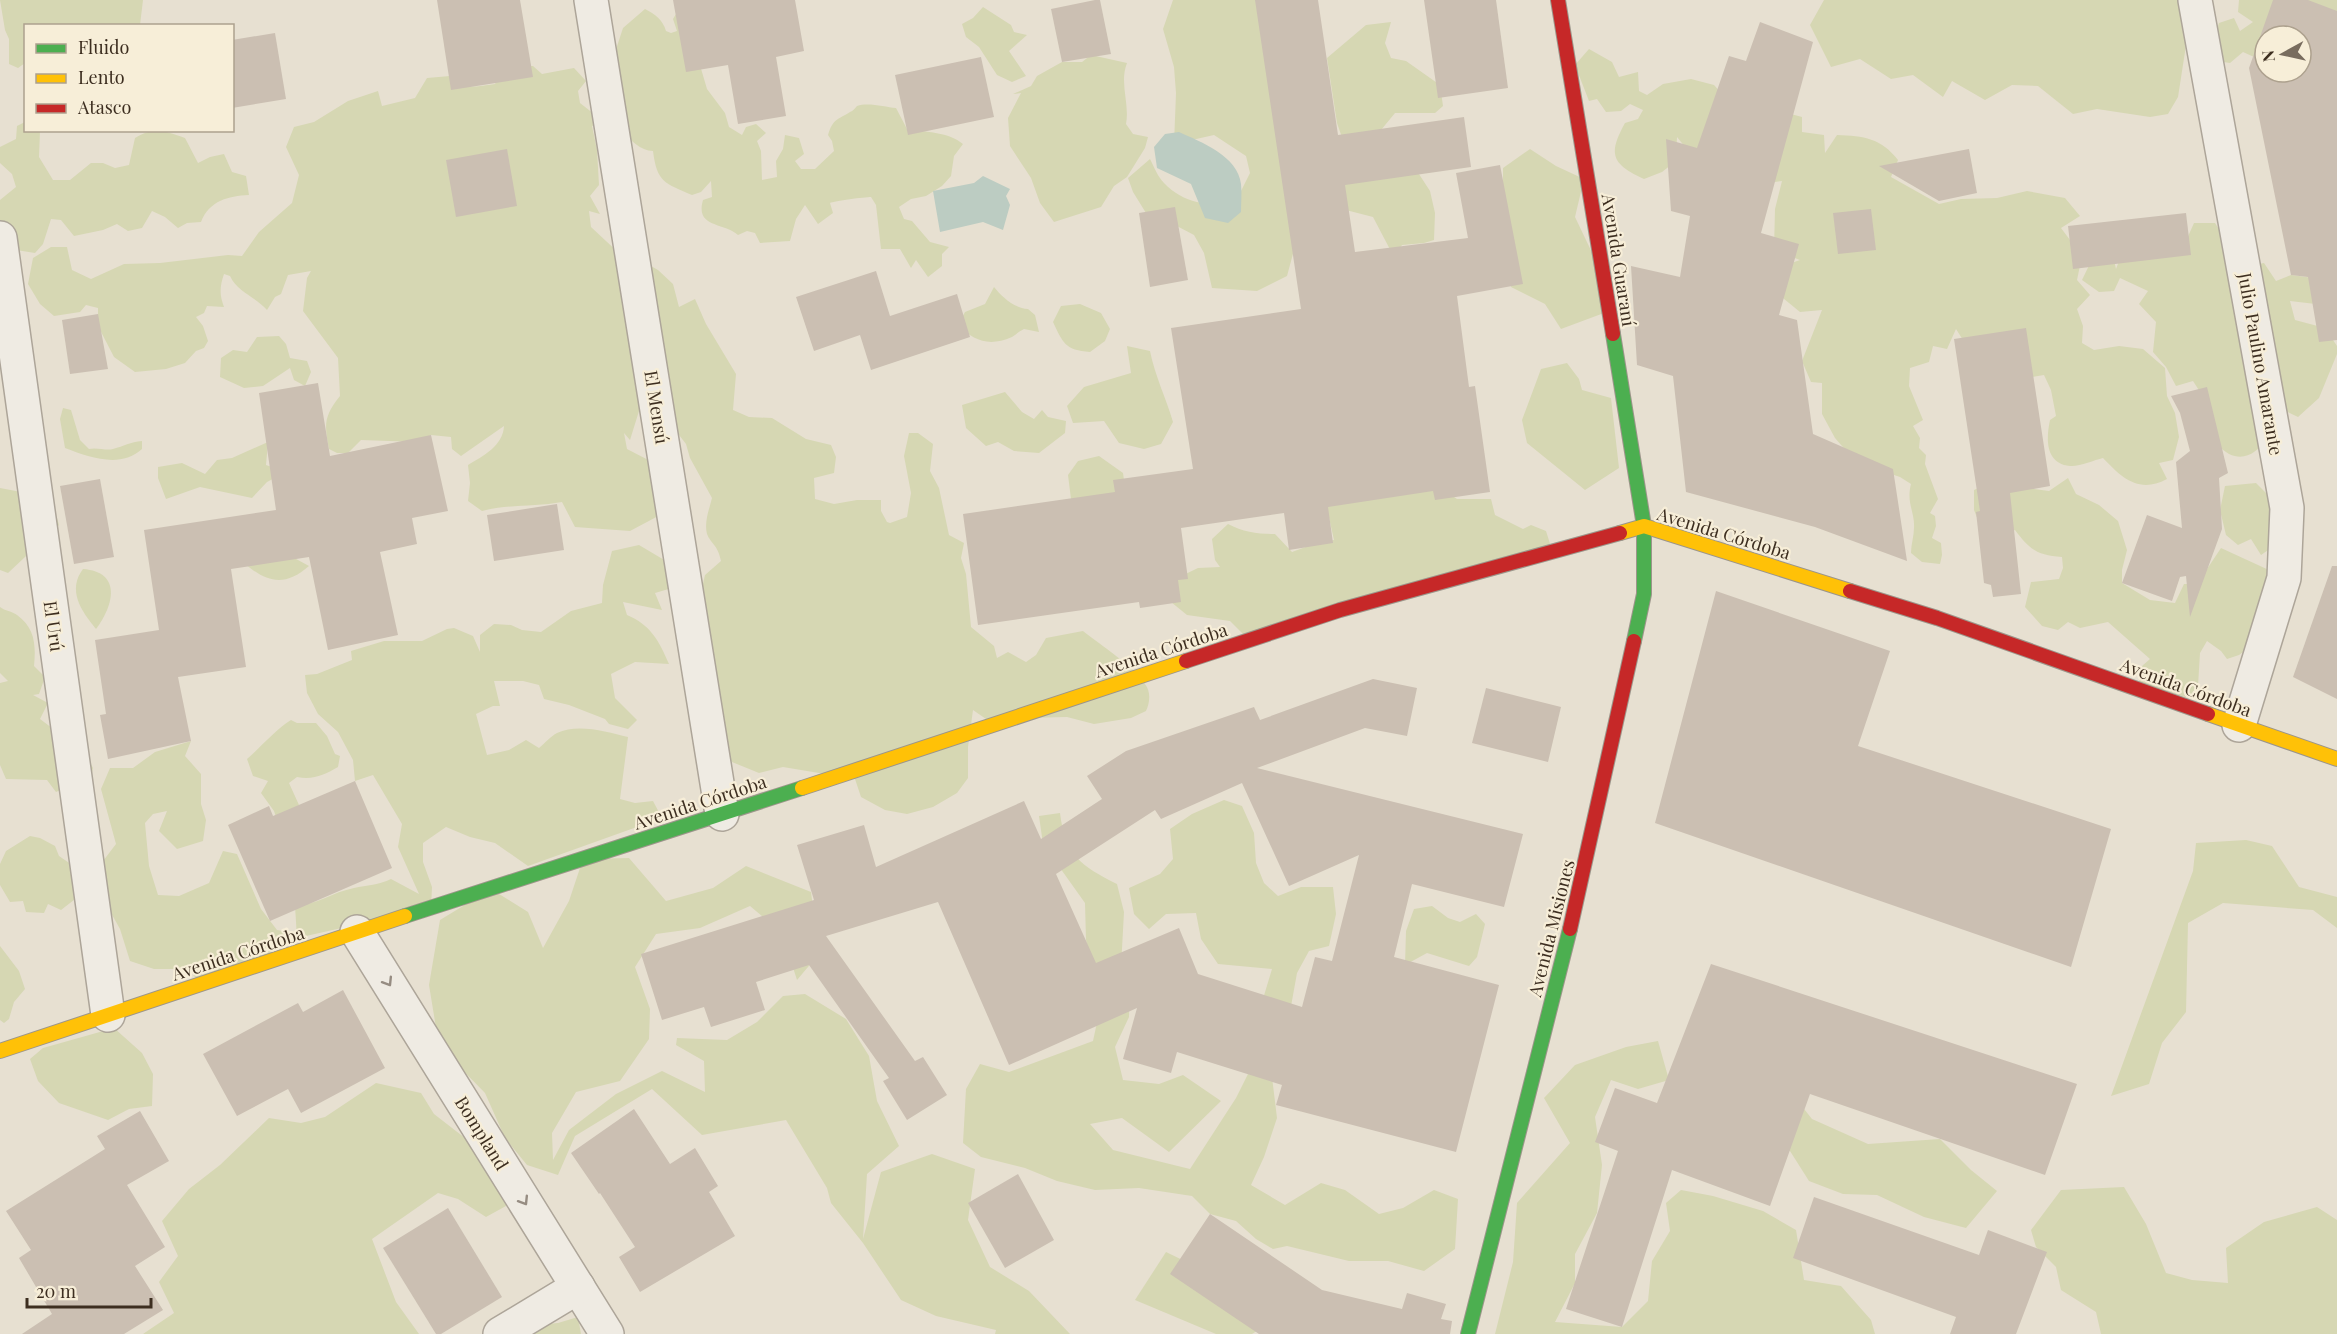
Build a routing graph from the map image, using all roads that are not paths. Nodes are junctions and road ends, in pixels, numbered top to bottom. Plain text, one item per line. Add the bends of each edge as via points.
1 (591, 0) edge
2 (1558, 0) edge
3 (2195, 0) edge
4 (0, 238) edge
5 (1644, 526) junction
6 (2239, 725) junction
7 (2337, 759) edge
8 (722, 814) junction
9 (357, 932) junction
10 (108, 1015) junction
11 (0, 1051) edge
12 (578, 1287) junction
13 (500, 1334) edge
14 (607, 1334) edge
15 (1468, 1334) edge

1 - 8 street, El Mensú
2 - 5 main road, Avenida Guaraní
3 - 6 street, Julio Paulino Amarante via 2287,508 2284,578
4 - 10 street, El Urú
5 - 6 main road, Avenida Córdoba via 1937,618
5 - 8 main road, Avenida Córdoba via 1340,610
5 - 15 main road, Avenida Misiones via 1644,594 1582,879
6 - 7 main road, Avenida Córdoba
8 - 9 main road, Avenida Córdoba
9 - 10 main road, Avenida Córdoba
9 -> 12 street, Bompland
10 - 11 main road, Avenida Córdoba
12 - 13 street
12 - 14 street, Bompland

